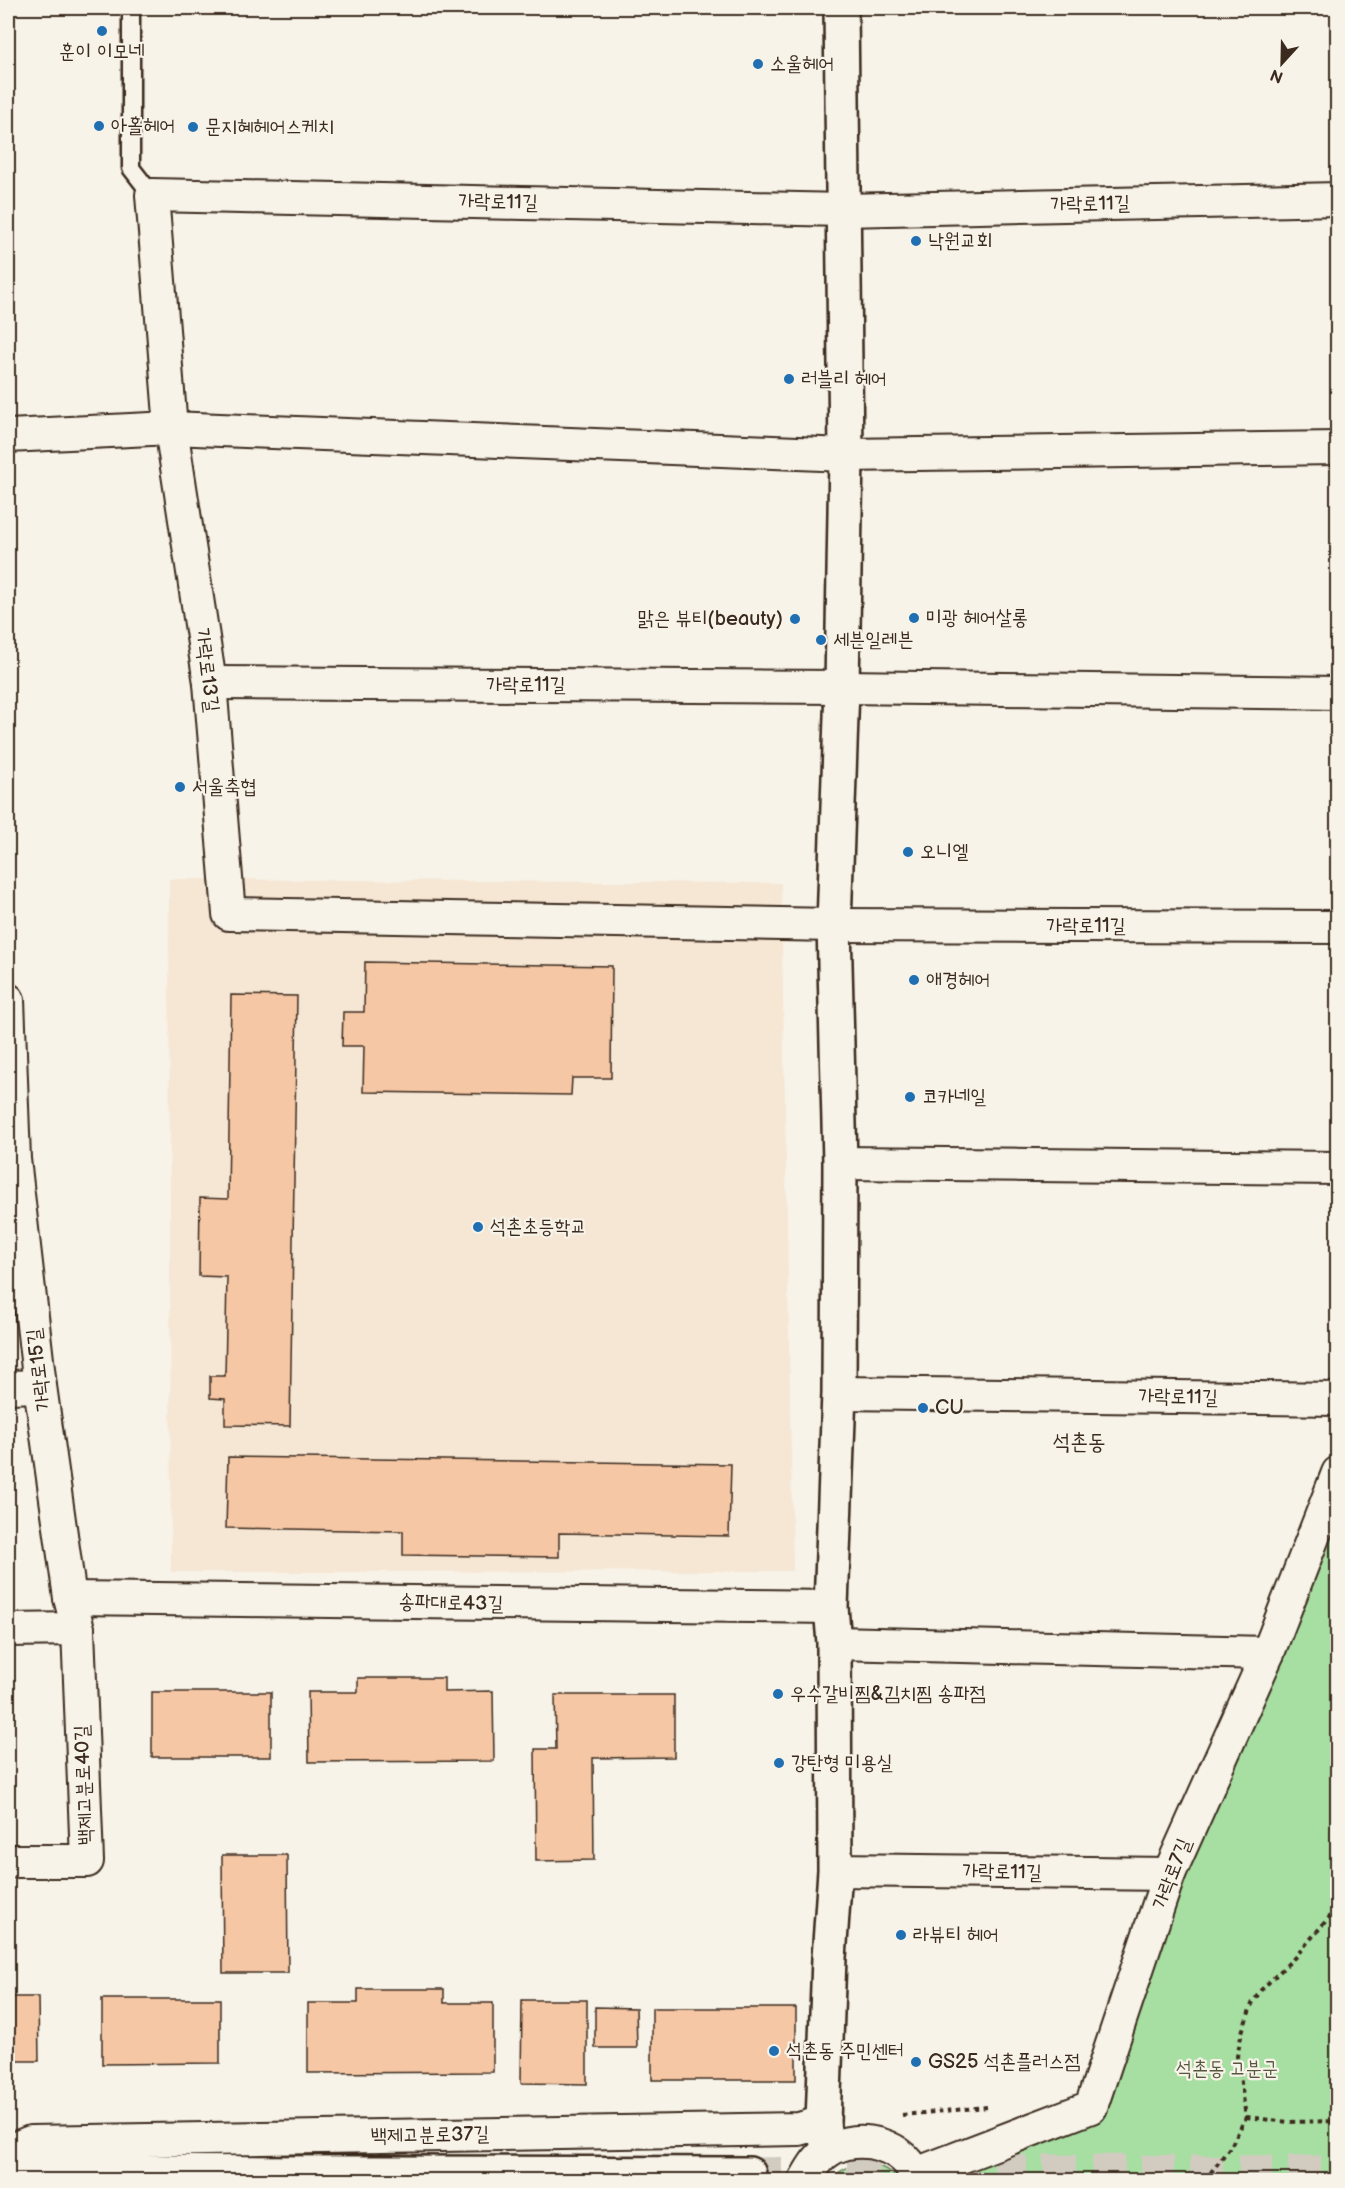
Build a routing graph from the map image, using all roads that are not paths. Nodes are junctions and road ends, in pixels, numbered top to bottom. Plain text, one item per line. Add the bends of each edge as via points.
1 (131, 8) edge
2 (840, 8) edge
3 (152, 195) junction
4 (1338, 199) edge
5 (843, 210) junction
6 (171, 428) junction
7 (8, 436) edge
8 (1338, 448) edge
9 (846, 455) junction
10 (210, 683) junction
11 (842, 687) junction
12 (1338, 693) edge
13 (229, 914) joint
14 (834, 925) junction
15 (1338, 927) edge
16 (8, 1000) edge
17 (11, 1159) edge
18 (840, 1163) junction
19 (1338, 1168) edge
20 (8, 1386) edge
21 (40, 1386) junction
22 (838, 1394) junction
23 (1338, 1399) edge
24 (1338, 1473) edge
25 (70, 1598) junction
26 (831, 1607) junction
27 (78, 1629) junction
28 (8, 1630) edge
29 (834, 1643) junction
30 (1268, 1653) junction
31 (8, 1861) edge
32 (835, 1870) junction
33 (1169, 1874) junction
34 (826, 2136) junction
35 (8, 2151) edge
36 (8, 2172) edge
37 (748, 2174) dead end
38 (917, 2177) edge
39 (805, 2181) edge

1 - 3 lane via 131,168
2 - 5 street
3 - 5 street, 가락로11길
3 - 6 street, 가락로13길
4 - 5 street, 가락로11길
5 - 9 street
6 - 7 street
6 - 9 street
6 - 10 street, 가락로13길
8 - 9 street
9 - 11 street
10 - 11 street, 가락로11길
10 - 13 street, 가락로13길
11 - 12 street, 가락로11길
11 - 14 street
13 - 14 street, 가락로11길
14 - 15 street, 가락로11길
14 - 18 street
16 - 17 street, 가락로15길
17 - 21 street, 가락로15길
18 - 19 street
18 - 22 street
20 - 21 street
21 - 25 street, 가락로15길
22 - 23 street, 가락로11길
22 - 26 street
24 - 30 street, 가락로7길
25 - 26 street, 송파대로43길
25 - 27 street, 가락로15길
26 - 29 street
27 - 28 street
27 - 31 street, 백제고분로40길 via 87,1861
29 - 30 street
29 - 32 street
30 - 33 street, 가락로7길
32 - 33 street, 가락로11길
32 - 34 street via 829,1958
33 - 38 street, 가락로7길 via 1091,2107
34 - 35 street, 백제고분로37길 via 799,2129 31,2142
34 - 38 street, 백제고분로37길 via 846,2144 865,2141 885,2146 903,2157
34 - 39 street
36 - 37 street

